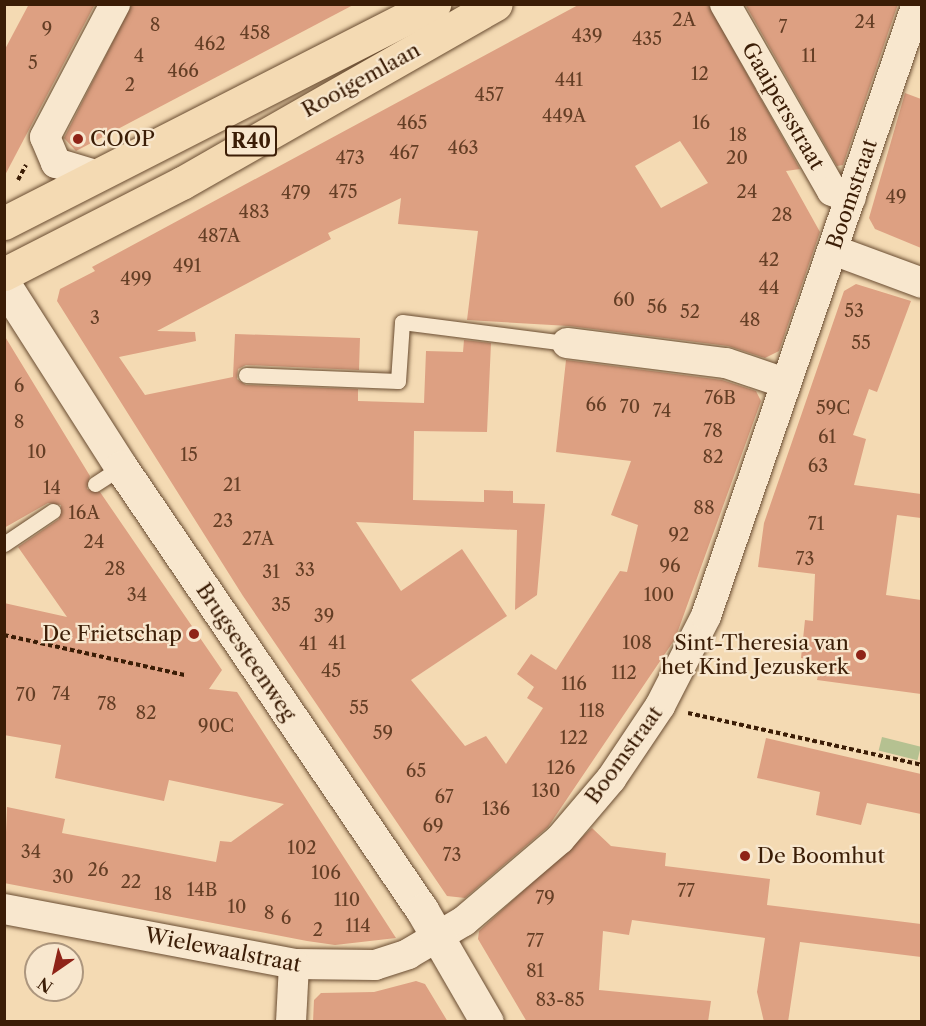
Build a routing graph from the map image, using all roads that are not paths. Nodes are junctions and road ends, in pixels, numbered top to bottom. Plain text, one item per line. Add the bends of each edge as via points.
1 (115, 4) edge
2 (434, 4) edge
3 (496, 4) edge
4 (725, 4) edge
5 (917, 4) edge
6 (99, 176) junction
7 (851, 198) junction
8 (4, 223) edge
9 (833, 250) junction
10 (4, 274) edge
11 (921, 283) edge
12 (4, 284) edge
13 (567, 343) joint
14 (246, 375) dead end
15 (785, 383) junction
16 (53, 511) dead end
17 (4, 544) edge
18 (4, 909) edge
19 (438, 937) junction
20 (294, 964) junction
21 (291, 1022) edge
22 (487, 1022) edge

1 - 6 street via 45,137 56,163
2 - 6 main road, Rooigemlaan / R40
3 - 10 main road, Rooigemlaan / R40 via 182,183
4 - 7 street, Gaaipersstraat via 832,191
5 - 7 street, Boomstraat
6 - 8 main road, Rooigemlaan / R40
7 - 9 street, Boomstraat
9 - 11 street
9 - 15 street, Boomstraat
12 - 19 street, Brugsesteenweg via 108,475
13 - 14 lane via 402,322 398,381
13 - 15 street via 726,363
15 - 19 street, Boomstraat via 706,616 660,706 611,779 560,839 496,896
16 - 17 lane
18 - 20 street, Wielewaalstraat
19 - 20 street, Wielewaalstraat via 375,965
19 - 22 street, Brugsesteenweg
20 - 21 street

